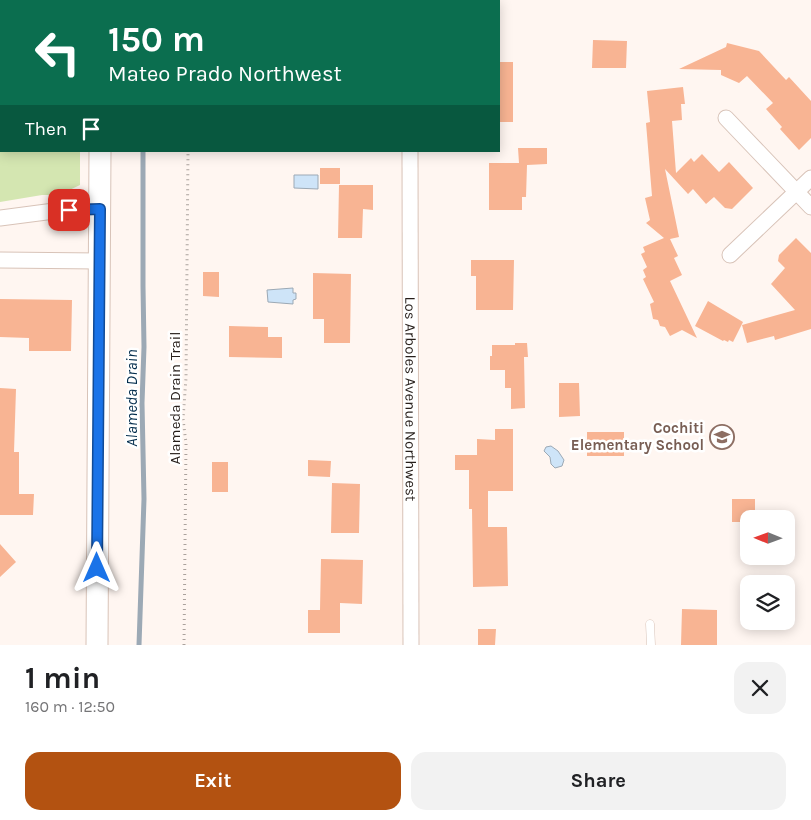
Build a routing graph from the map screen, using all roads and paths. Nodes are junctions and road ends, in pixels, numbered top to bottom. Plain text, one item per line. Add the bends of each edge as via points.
1 (726, 118) dead end
2 (100, 152) edge
3 (188, 152) edge
4 (410, 152) edge
5 (811, 178) edge
6 (797, 191) junction
7 (811, 207) edge
8 (100, 209) junction
9 (0, 218) edge
10 (730, 256) dead end
11 (0, 260) edge
12 (99, 262) junction
13 (650, 624) dead end
14 (97, 645) edge
15 (184, 645) edge
16 (411, 645) edge
17 (650, 645) edge

1 - 6 street
2 - 8 street
3 - 15 path, Alameda Drain Trail via 183,419 186,443
4 - 16 street, Los Arboles Avenue Northwest
5 - 6 street
6 - 7 street
6 - 10 street
8 - 9 street
8 - 12 street
11 - 12 street
12 - 14 street
13 - 17 lane

